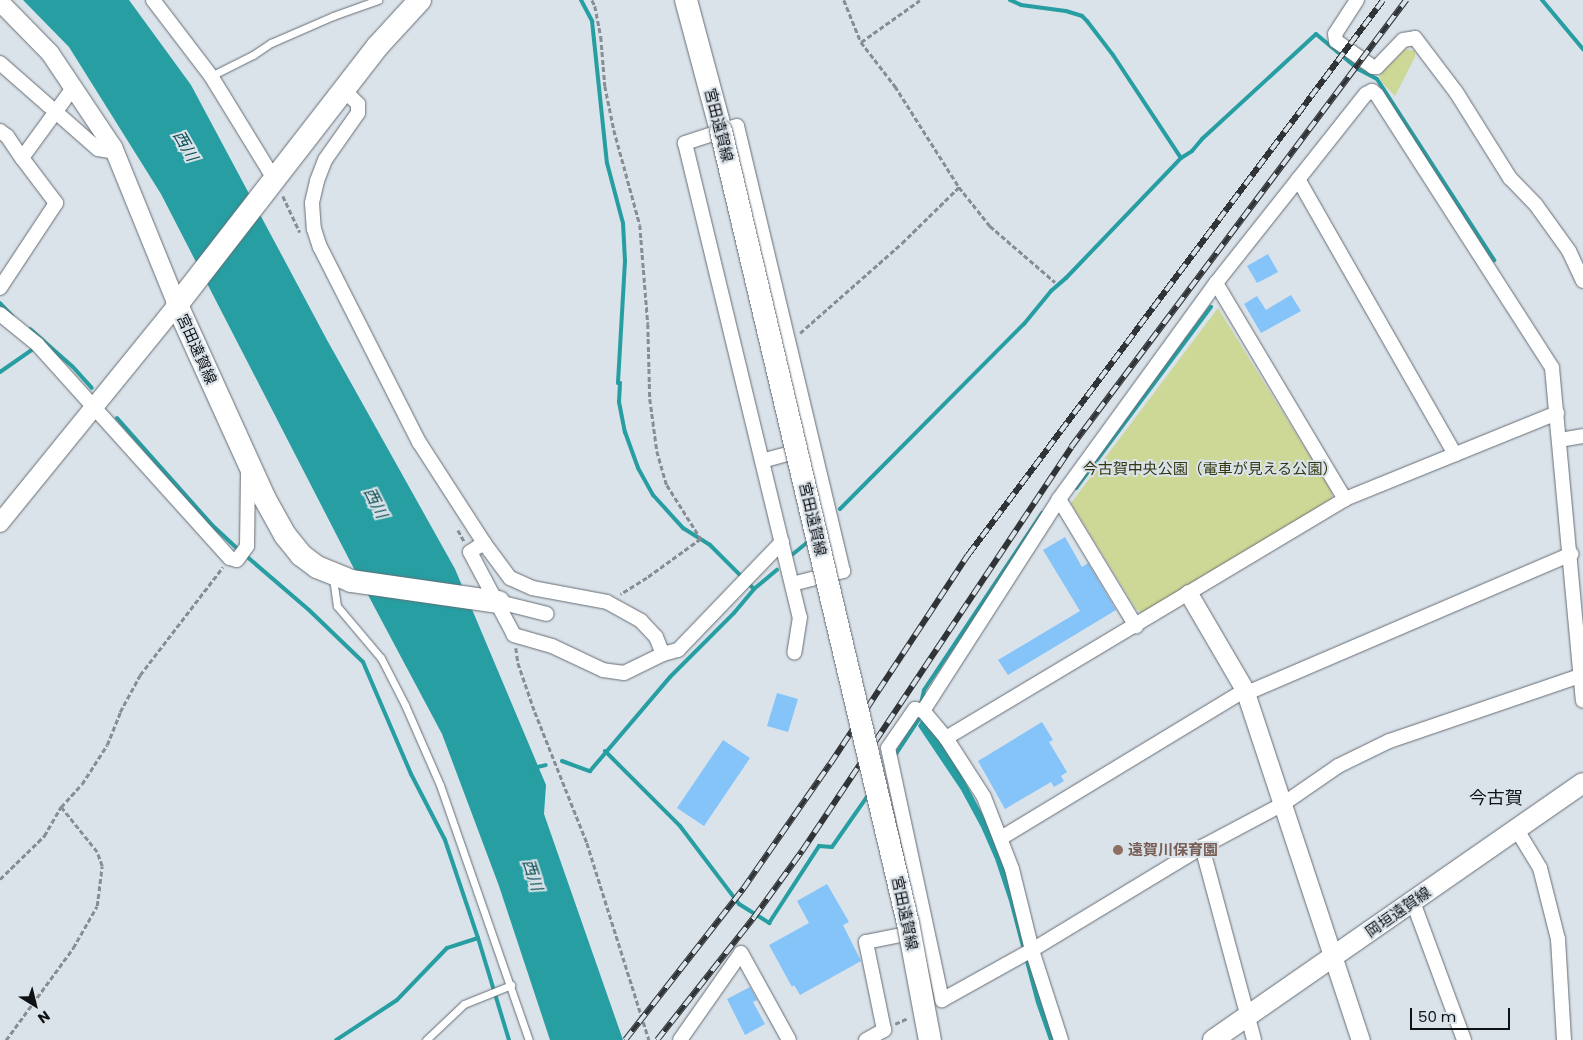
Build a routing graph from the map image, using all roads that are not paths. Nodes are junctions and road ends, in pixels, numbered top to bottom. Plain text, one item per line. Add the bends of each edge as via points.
1 (153, 0) edge
2 (378, 0) edge
3 (420, 0) edge
4 (686, 0) edge
5 (1357, 0) edge
6 (0, 2) edge
7 (0, 64) edge
8 (211, 76) junction
9 (73, 88) junction
10 (344, 90) junction
11 (56, 111) junction
12 (0, 131) edge
13 (721, 131) junction
14 (115, 152) junction
15 (22, 158) junction
16 (274, 179) junction
17 (1298, 179) junction
18 (1583, 281) edge
19 (1216, 283) junction
20 (0, 288) edge
21 (177, 305) junction
22 (0, 314) edge
23 (94, 409) junction
24 (1558, 413) junction
25 (1583, 436) edge
26 (1560, 440) junction
27 (814, 447) junction
28 (1455, 454) junction
29 (762, 461) junction
30 (248, 462) junction
31 (1059, 499) junction
32 (1345, 499) junction
33 (0, 523) edge
34 (782, 542) junction
35 (484, 543) junction
36 (1571, 554) junction
37 (826, 575) junction
38 (342, 577) junction
39 (792, 584) junction
40 (1189, 594) junction
41 (499, 602) junction
42 (547, 614) dead end
43 (1136, 626) junction
44 (794, 653) dead end
45 (663, 654) junction
46 (1581, 676) edge
47 (1246, 692) junction
48 (1583, 701) edge
49 (923, 711) junction
50 (946, 738) junction
51 (1583, 783) edge
52 (1283, 804) junction
53 (1516, 830) junction
54 (1001, 838) junction
55 (1202, 847) junction
56 (1412, 902) junction
57 (927, 929) junction
58 (1032, 950) junction
59 (1334, 956) junction
60 (508, 986) junction
61 (1246, 1016) junction
62 (426, 1040) edge
63 (529, 1040) edge
64 (680, 1040) edge
65 (789, 1040) edge
66 (866, 1040) edge
67 (930, 1040) edge
68 (1061, 1040) edge
69 (1213, 1040) edge
70 (1254, 1040) edge
71 (1361, 1040) edge
72 (1464, 1040) edge
73 (1564, 1040) edge

1 - 8 street
2 - 8 lane via 271,43
3 - 10 main road, 宮田遠賀線 via 377,47
4 - 13 main road, 宮田遠賀線
5 - 18 street via 1335,34 1336,41 1373,68 1403,40 1414,38 1456,92 1492,154 1536,205 1569,251
6 - 9 street via 50,53
7 - 11 street
8 - 16 street
9 - 11 street
9 - 14 street
10 - 16 main road, 宮田遠賀線
10 - 35 street via 358,104 358,113 325,160 317,181 312,203 314,229 320,247 419,442
11 - 14 street via 98,149
11 - 15 street
12 - 15 street
13 - 27 street via 737,126
13 - 29 street via 685,143
13 - 37 main road, 宮田遠賀線, bridge
14 - 21 street
15 - 20 street via 56,203
16 - 21 main road, 宮田遠賀線
17 - 19 street
17 - 24 street via 1366,94 1372,91 1377,95 1552,368
17 - 28 street
19 - 31 street
19 - 32 street
21 - 23 street
21 - 30 main road, 宮田遠賀線
22 - 23 street via 37,344
23 - 30 street via 230,558 237,560 247,546
23 - 33 street
24 - 26 street
24 - 28 street
25 - 26 street
26 - 36 street
27 - 29 street
27 - 37 street via 843,571
28 - 32 street
29 - 34 street
30 - 38 main road, 宮田遠賀線 via 285,535 300,555 317,567
31 - 43 street
31 - 49 street
32 - 40 street
34 - 39 street
34 - 45 street via 678,650
35 - 41 street via 470,552
35 - 45 street via 510,578 532,588 607,602 641,621 656,637
36 - 46 street
36 - 47 street
37 - 39 street
37 - 67 main road, 宮田遠賀線, bridge via 908,923
38 - 41 main road, 宮田遠賀線
38 - 60 lane via 337,606 381,658 428,758 470,866
39 - 44 street via 800,617
40 - 43 street
40 - 47 street
41 - 42 street
41 - 45 street via 514,635 552,646 604,670 624,673
43 - 50 street
46 - 48 street
46 - 52 street via 1389,741 1338,766
47 - 52 street
47 - 54 street
49 - 50 street
49 - 57 street via 915,709 888,748
50 - 54 street via 984,797
51 - 53 main road, 岡垣遠賀線
52 - 55 street
52 - 59 street
53 - 56 main road, 岡垣遠賀線
53 - 73 street via 1540,868 1558,939
54 - 58 street
55 - 58 street
55 - 61 street
56 - 59 main road, 岡垣遠賀線
56 - 72 street
57 - 58 street via 942,1000
57 - 66 street via 866,942 884,1030
58 - 68 street
59 - 61 main road, 岡垣遠賀線
59 - 71 street
60 - 62 lane via 459,1009
60 - 63 lane
61 - 69 main road, 岡垣遠賀線
61 - 70 street
64 - 65 street via 741,953

